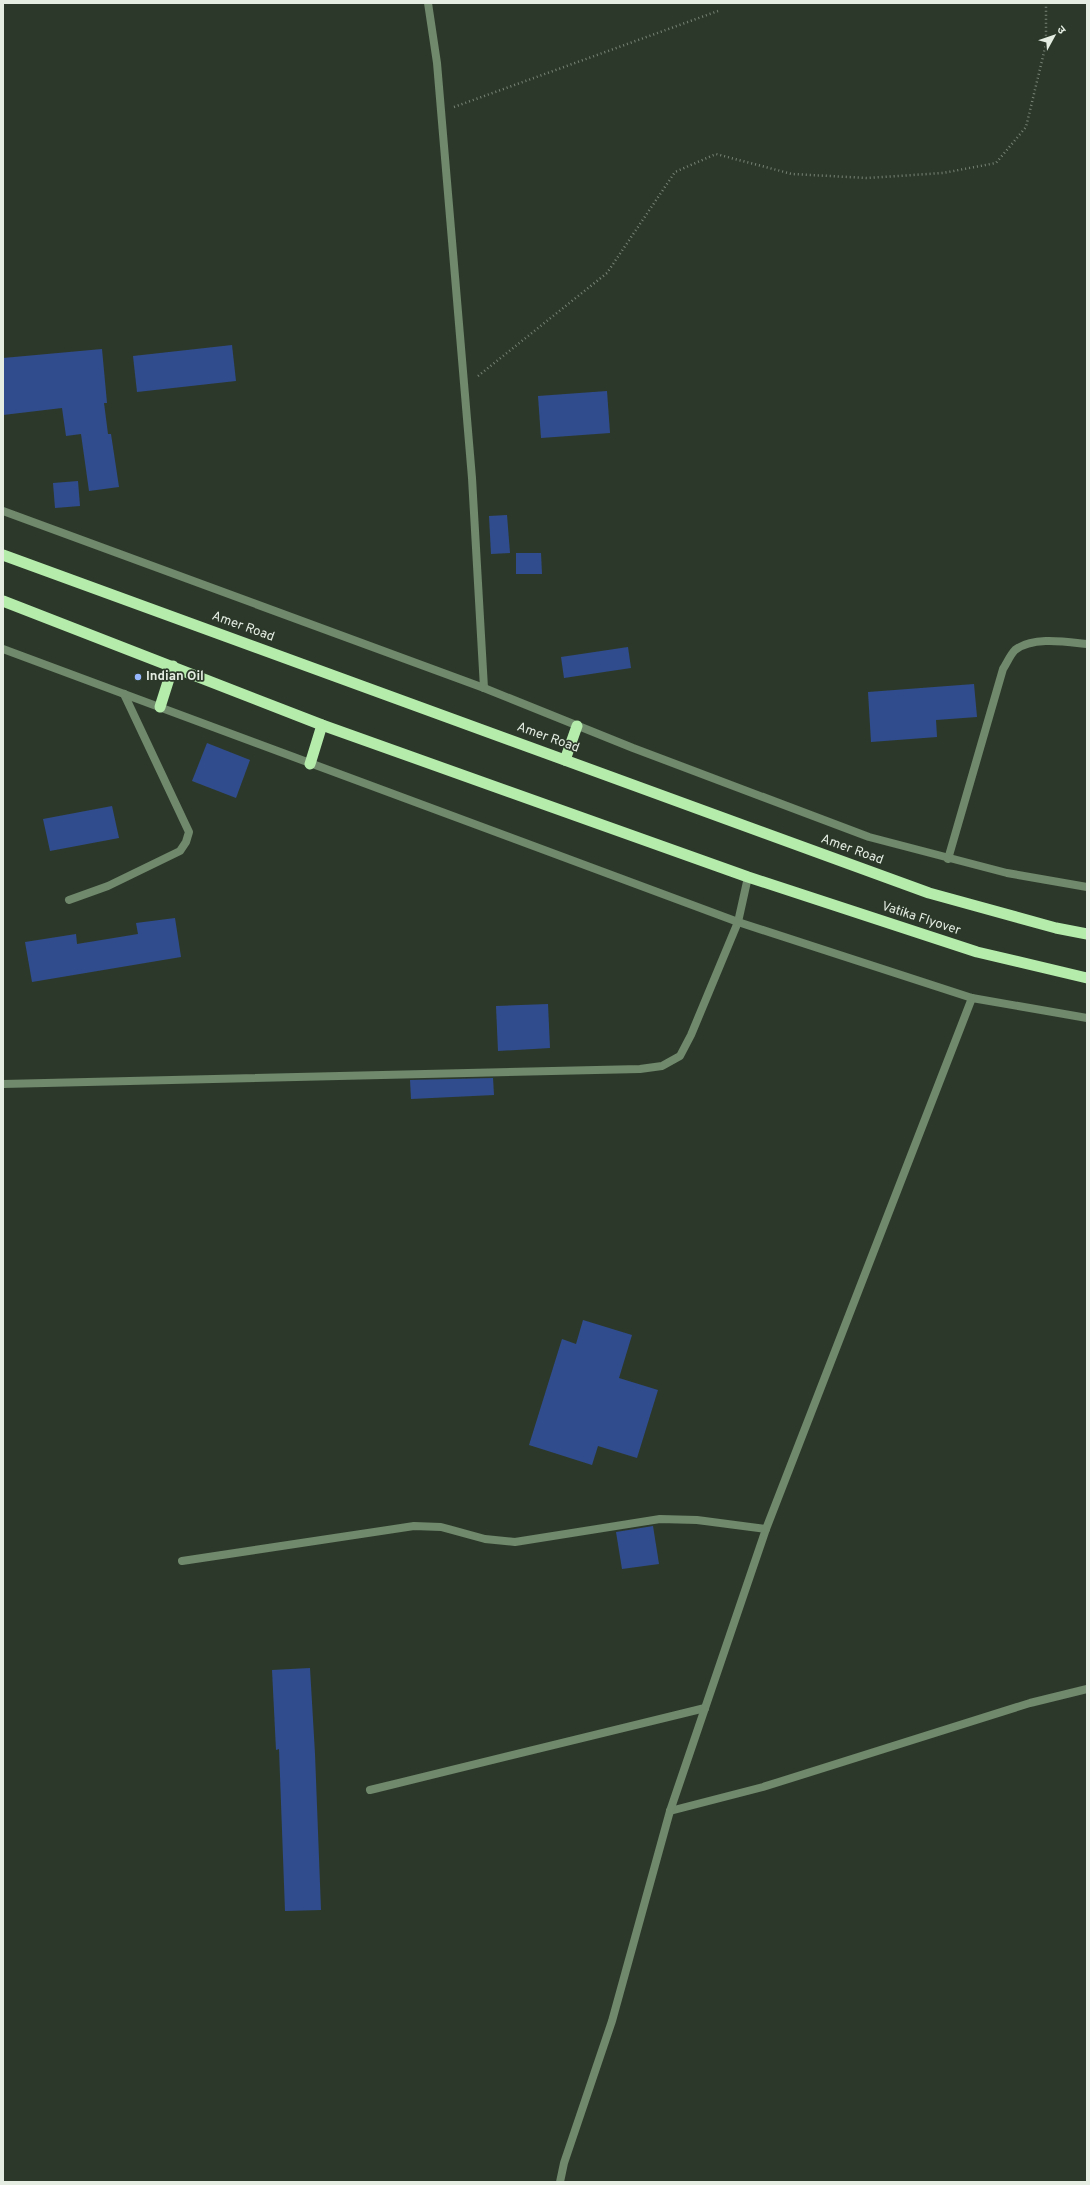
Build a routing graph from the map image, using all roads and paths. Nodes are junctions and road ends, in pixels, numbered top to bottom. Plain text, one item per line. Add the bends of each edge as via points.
1 (428, 3) edge
2 (1046, 3) edge
3 (718, 11) dead end
4 (441, 112) junction
5 (464, 387) junction
6 (3, 511) edge
7 (3, 555) edge
8 (3, 601) edge
9 (1087, 644) edge
10 (3, 649) edge
11 (173, 666) junction
12 (484, 688) junction
13 (124, 694) junction
14 (160, 707) junction
15 (322, 725) junction
16 (577, 726) junction
17 (565, 760) junction
18 (310, 764) junction
19 (948, 859) junction
20 (748, 877) junction
21 (1087, 888) edge
22 (69, 900) dead end
23 (738, 922) junction
24 (1087, 934) edge
25 (1087, 978) edge
26 (972, 998) junction
27 (1087, 1018) edge
28 (3, 1084) edge
29 (766, 1528) junction
30 (182, 1561) dead end
31 (1087, 1689) edge
32 (704, 1708) junction
33 (370, 1790) dead end
34 (670, 1811) junction
35 (560, 2182) edge

1 - 4 street
2 - 5 path via 1046,44 1026,127 996,163 943,173 867,178 792,174 716,154 675,172 607,273
3 - 4 path
4 - 5 street
5 - 12 street
6 - 12 street
7 - 17 highway, Amer Road
8 - 11 highway, Vatika Flyover
9 - 19 street via 1045,641 1016,650 1010,658 1003,669
10 - 13 street
11 - 14 highway
11 - 15 highway, Vatika Flyover
12 - 16 street
13 - 14 street
13 - 22 street via 189,832 180,851 108,886
14 - 18 street
15 - 18 highway
15 - 20 highway, Vatika Flyover
16 - 17 highway
16 - 19 street via 869,837
17 - 24 highway, Amer Road via 929,893
18 - 23 street
19 - 21 street
20 - 23 street
20 - 25 highway, Vatika Flyover via 977,952
23 - 26 street
23 - 28 street via 692,1035 680,1056 662,1066 640,1069
26 - 27 street
26 - 29 street
29 - 30 street via 697,1520 660,1519 515,1542 485,1539 442,1527 414,1526
29 - 32 street
31 - 34 street via 1030,1703 763,1787
32 - 33 street
32 - 34 street
34 - 35 street via 612,2021 564,2163

